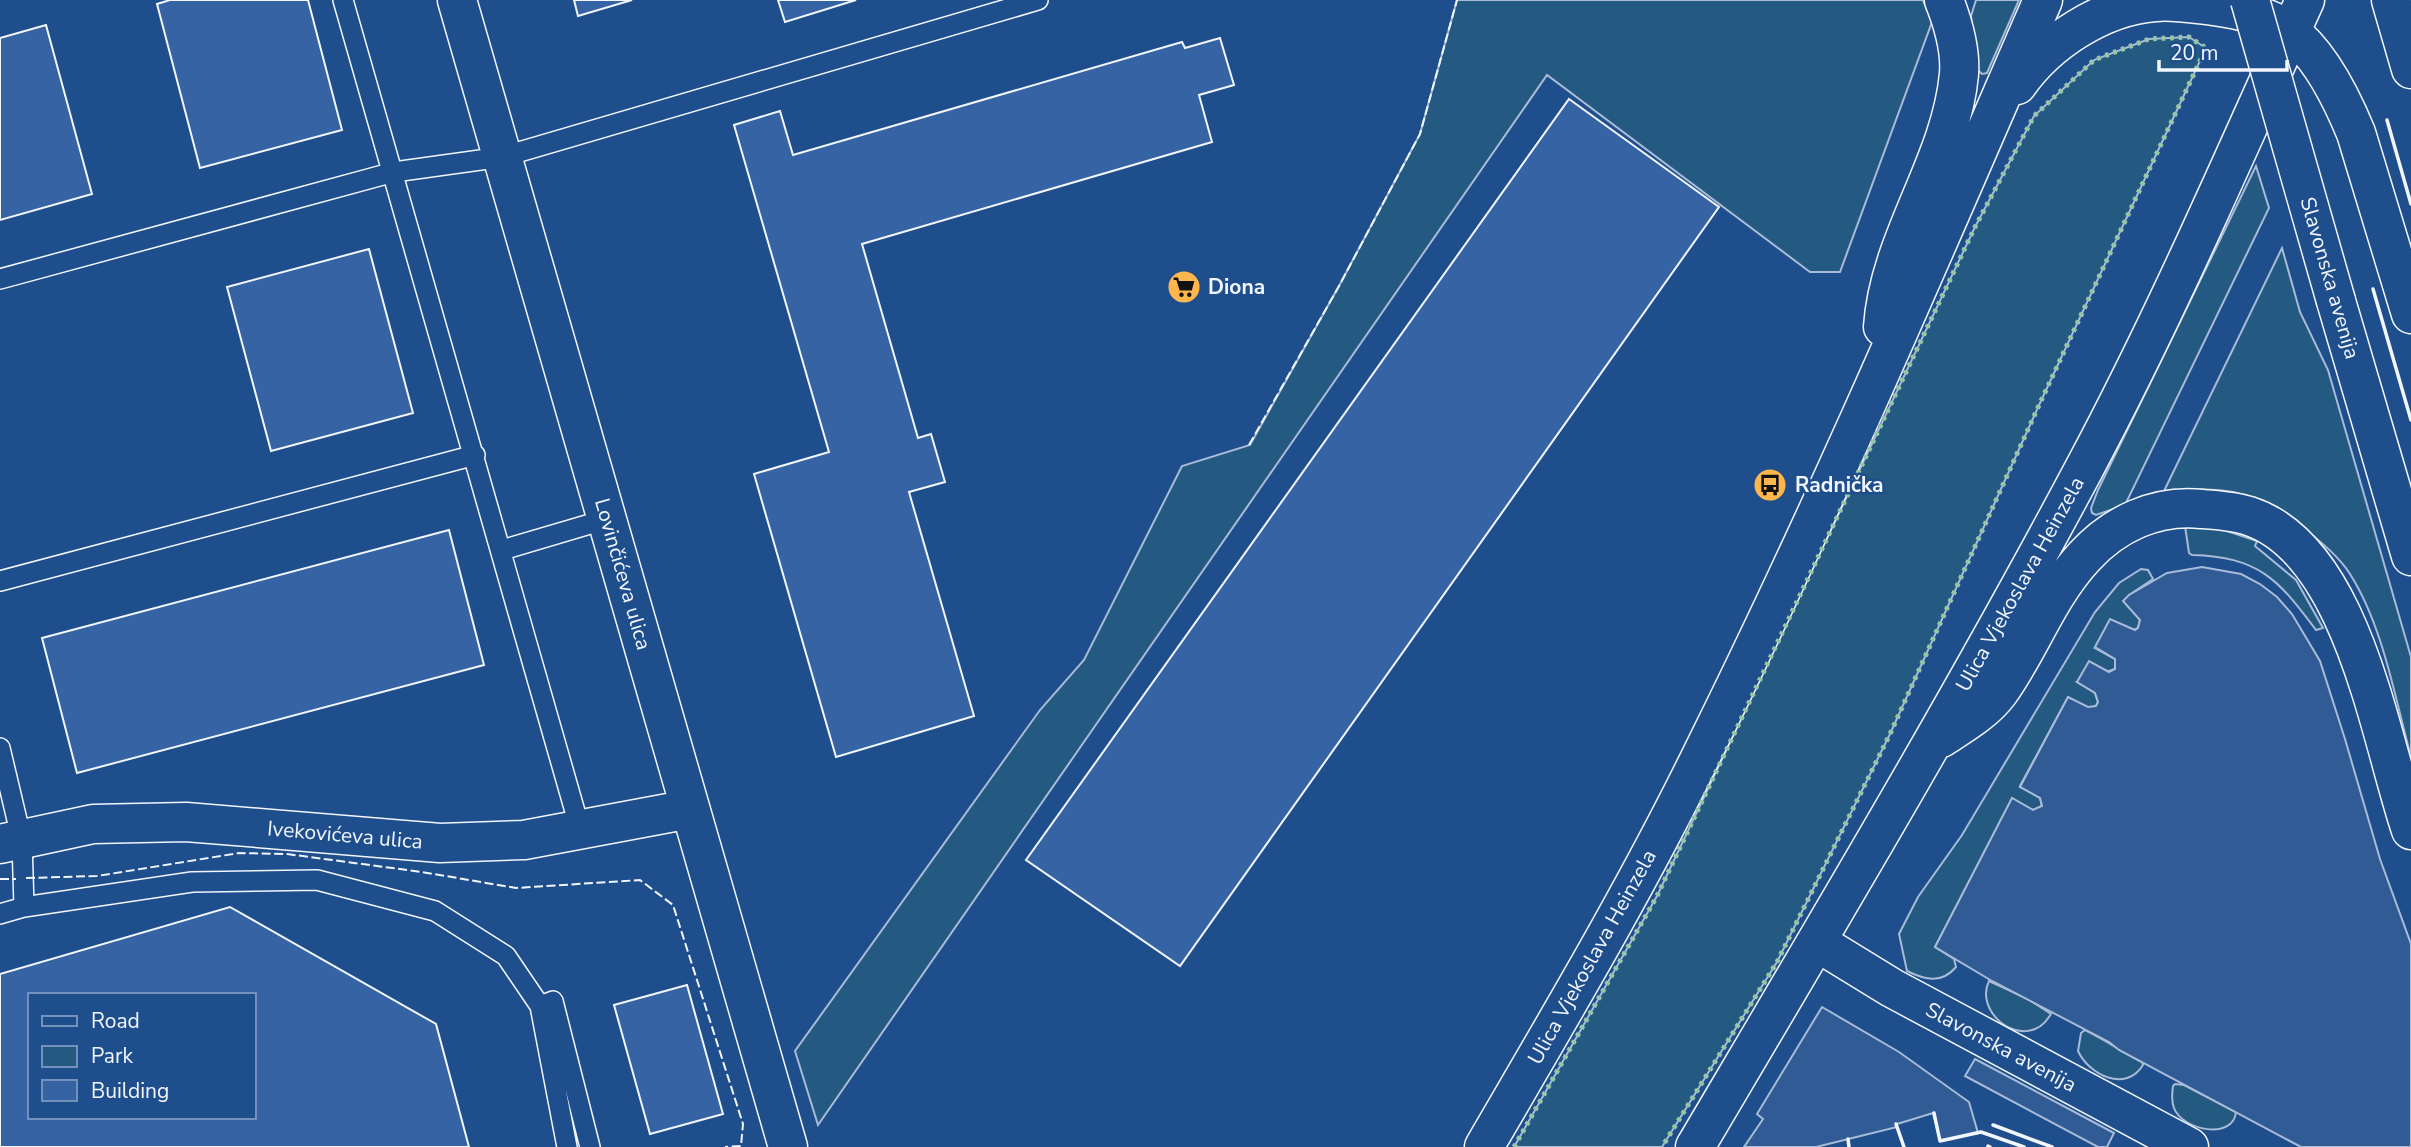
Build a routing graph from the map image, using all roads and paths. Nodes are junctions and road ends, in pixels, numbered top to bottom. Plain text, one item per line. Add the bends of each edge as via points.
1 (344, 0) edge
2 (457, 0) edge
3 (1038, 0) edge
4 (1944, 0) edge
5 (2043, 0) edge
6 (2250, 0) edge
7 (2391, 0) edge
8 (2298, 16) edge
9 (2411, 69) edge
10 (1988, 127) junction
11 (502, 158) junction
12 (394, 172) junction
13 (0, 279) edge
14 (2411, 314) edge
15 (1881, 370) junction
16 (475, 455) junction
17 (607, 519) junction
18 (502, 550) junction
19 (2411, 556) edge
20 (0, 582) edge
21 (1933, 743) junction
22 (0, 748) edge
23 (690, 809) junction
24 (580, 829) junction
25 (2411, 830) edge
26 (11, 842) edge
27 (24, 907) junction
28 (0, 914) edge
29 (1816, 942) junction
30 (540, 1006) junction
31 (567, 1147) edge
32 (590, 1147) edge
33 (788, 1147) edge
34 (1484, 1147) edge
35 (1695, 1147) edge
36 (2189, 1147) edge

1 - 12 lane
2 - 11 main road, Lovinčićeva ulica
3 - 11 lane
4 - 15 main road via 1952,21 1959,72 1943,139 1891,283
5 - 10 main road, Ulica Vjekoslava Heinzela
6 - 19 main road, Slavonska avenija, bridge
7 - 9 main road
8 - 10 main road via 2268,19 2183,2 2126,6 2094,19 2052,47 2021,80
8 - 14 main road via 2356,133
8 - 21 main road, Ulica Vjekoslava Heinzela via 2212,208 2086,466
10 - 15 main road, Ulica Vjekoslava Heinzela
11 - 12 lane
11 - 17 main road, Lovinčićeva ulica
12 - 13 lane
12 - 16 lane
15 - 34 main road, Ulica Vjekoslava Heinzela via 1701,758 1590,966
16 - 18 lane
16 - 20 lane
17 - 18 lane
17 - 23 main road, Lovinčićeva ulica
18 - 24 lane
21 - 25 main road via 1979,712 1998,692 2060,587 2102,539 2146,515 2176,509 2221,510 2250,516 2278,531 2308,559 2341,608
21 - 29 main road, Ulica Vjekoslava Heinzela
22 - 26 lane
23 - 24 main road, Ivekovićeva ulica
23 - 33 main road, Lovinčićeva ulica
24 - 26 main road, Ivekovićeva ulica via 524,839 440,843 160,822 93,824
26 - 27 lane
27 - 28 lane
27 - 30 lane via 192,882 317,880 435,911 506,956
29 - 35 main road, Ulica Vjekoslava Heinzela
29 - 36 main road, Slavonska avenija via 1892,988
30 - 31 lane
30 - 32 lane via 553,1000

